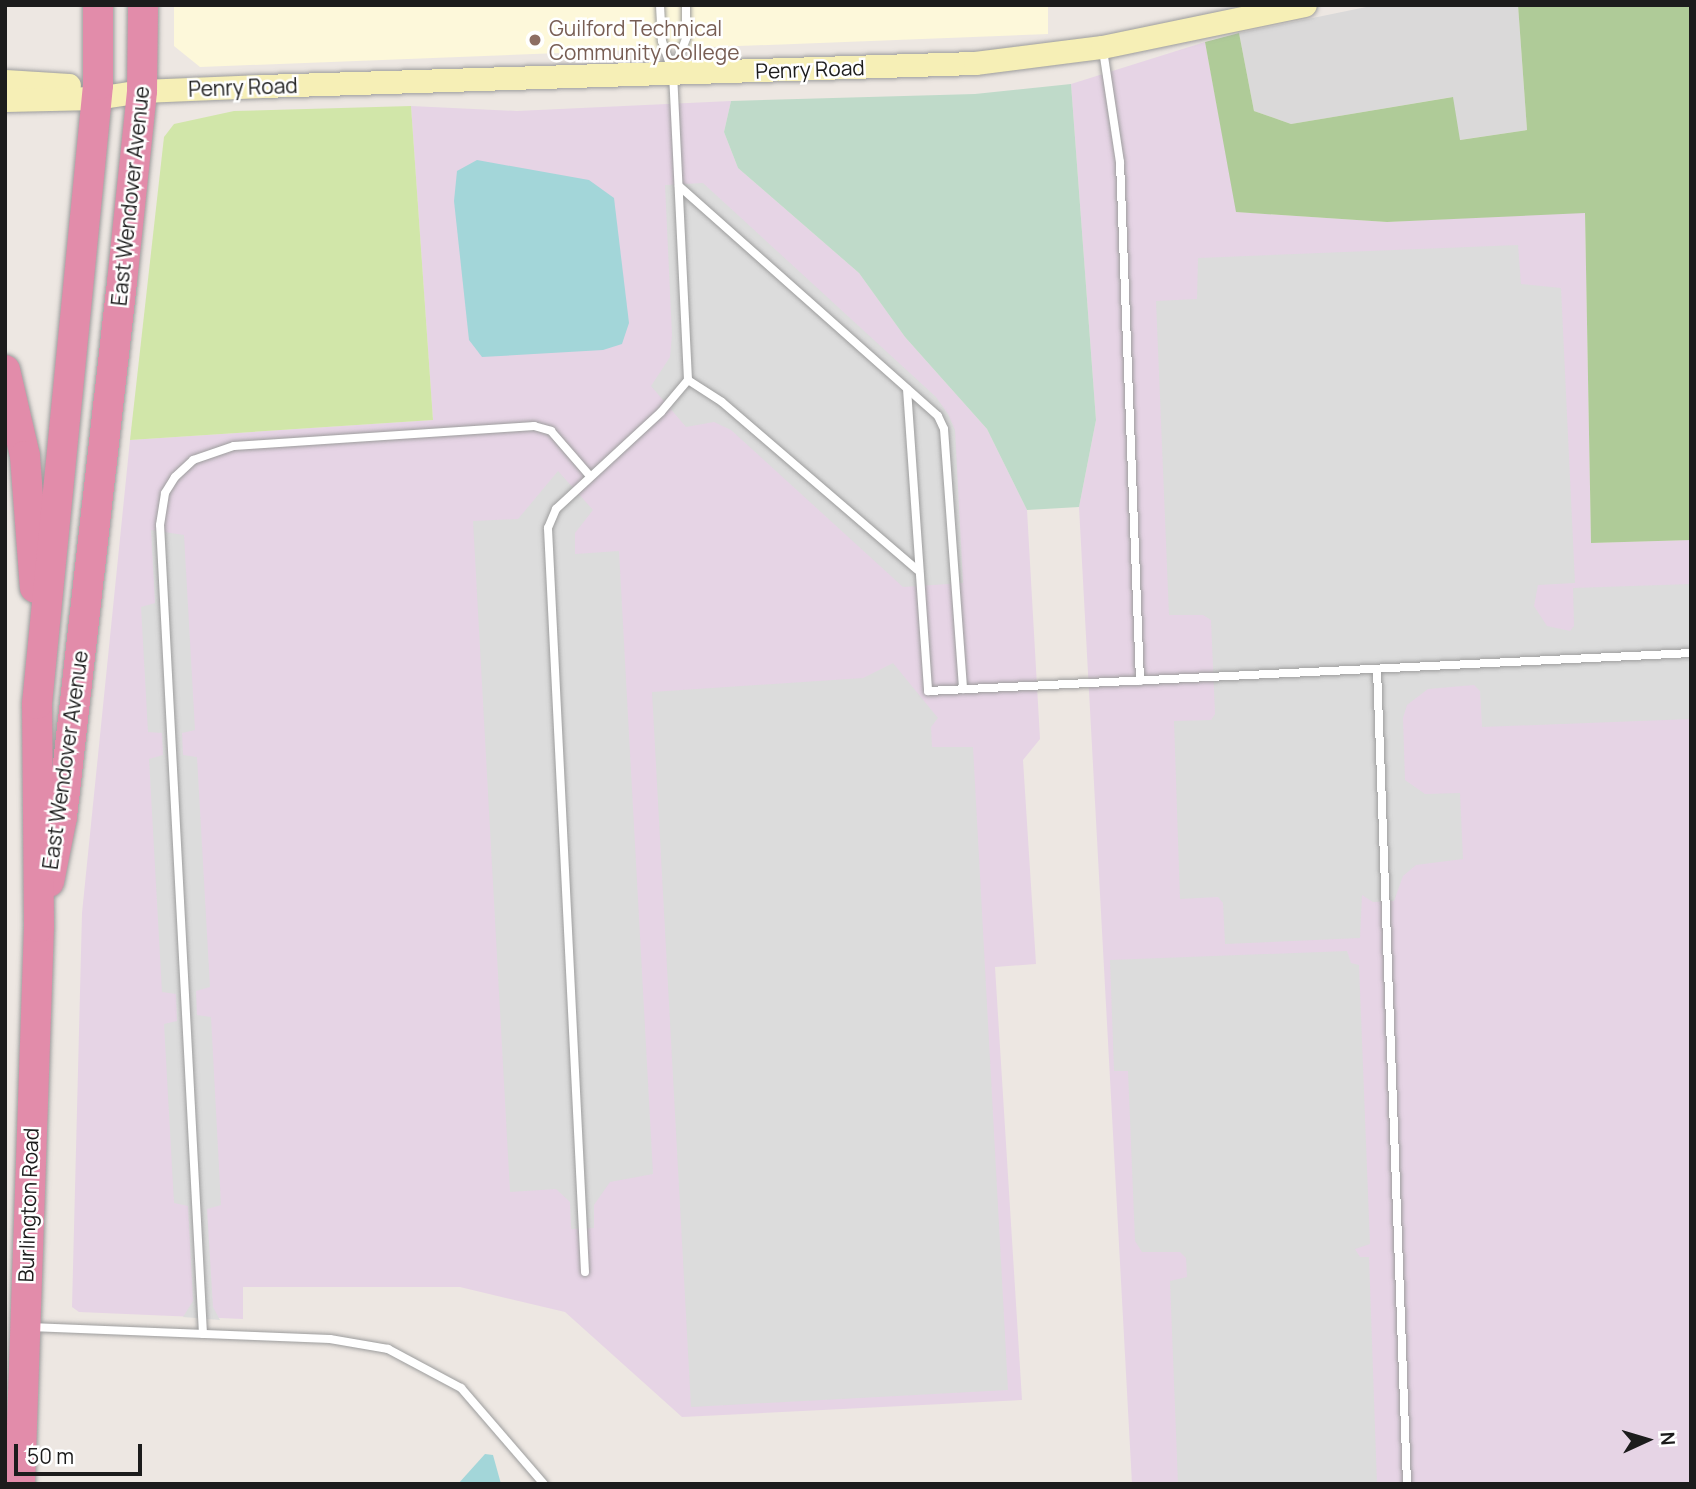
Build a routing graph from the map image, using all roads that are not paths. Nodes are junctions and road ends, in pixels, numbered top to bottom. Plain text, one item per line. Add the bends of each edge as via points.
1 (98, 5) edge
2 (143, 5) edge
3 (660, 5) edge
4 (685, 5) edge
5 (1305, 5) edge
6 (1102, 47) junction
7 (673, 73) junction
8 (5, 81) edge
9 (142, 91) junction
10 (97, 92) junction
11 (5, 100) edge
12 (679, 186) junction
13 (5, 370) edge
14 (688, 380) junction
15 (907, 389) junction
16 (590, 476) junction
17 (917, 570) junction
18 (1691, 653) edge
19 (1377, 669) junction
20 (1140, 681) junction
21 (963, 688) junction
22 (37, 704) junction
23 (39, 927) junction
24 (585, 1272) dead end
25 (24, 1326) junction
26 (203, 1334) junction
27 (20, 1484) edge
28 (544, 1484) edge
29 (1406, 1484) edge

1 - 10 highway, East Wendover Avenue
2 - 9 highway, East Wendover Avenue
3 - 7 lane via 662,41
4 - 7 lane via 686,38
5 - 6 street, Penry Road
6 - 7 street, Penry Road via 975,63
6 - 20 lane via 1120,162
7 - 9 street, Penry Road
7 - 12 lane
8 - 10 street
9 - 10 street
9 - 23 highway, East Wendover Avenue via 62,817
10 - 11 street
10 - 22 highway, East Wendover Avenue
12 - 14 lane
12 - 15 lane
13 - 22 highway via 29,495
14 - 16 lane via 661,412
14 - 17 lane via 722,402
15 - 17 lane
15 - 21 lane via 938,416 944,429
16 - 24 lane via 556,509 548,528 547,554
16 - 26 lane via 551,431 534,426 234,446 193,460 174,477 165,494 160,525
17 - 21 lane via 928,691
18 - 19 lane
19 - 20 lane
19 - 29 lane
20 - 21 lane
22 - 23 highway, East Wendover Avenue
23 - 25 highway, Burlington Road
25 - 26 lane
25 - 27 highway, Burlington Road via 17,1449
26 - 28 lane via 330,1339 409,1357 461,1388

